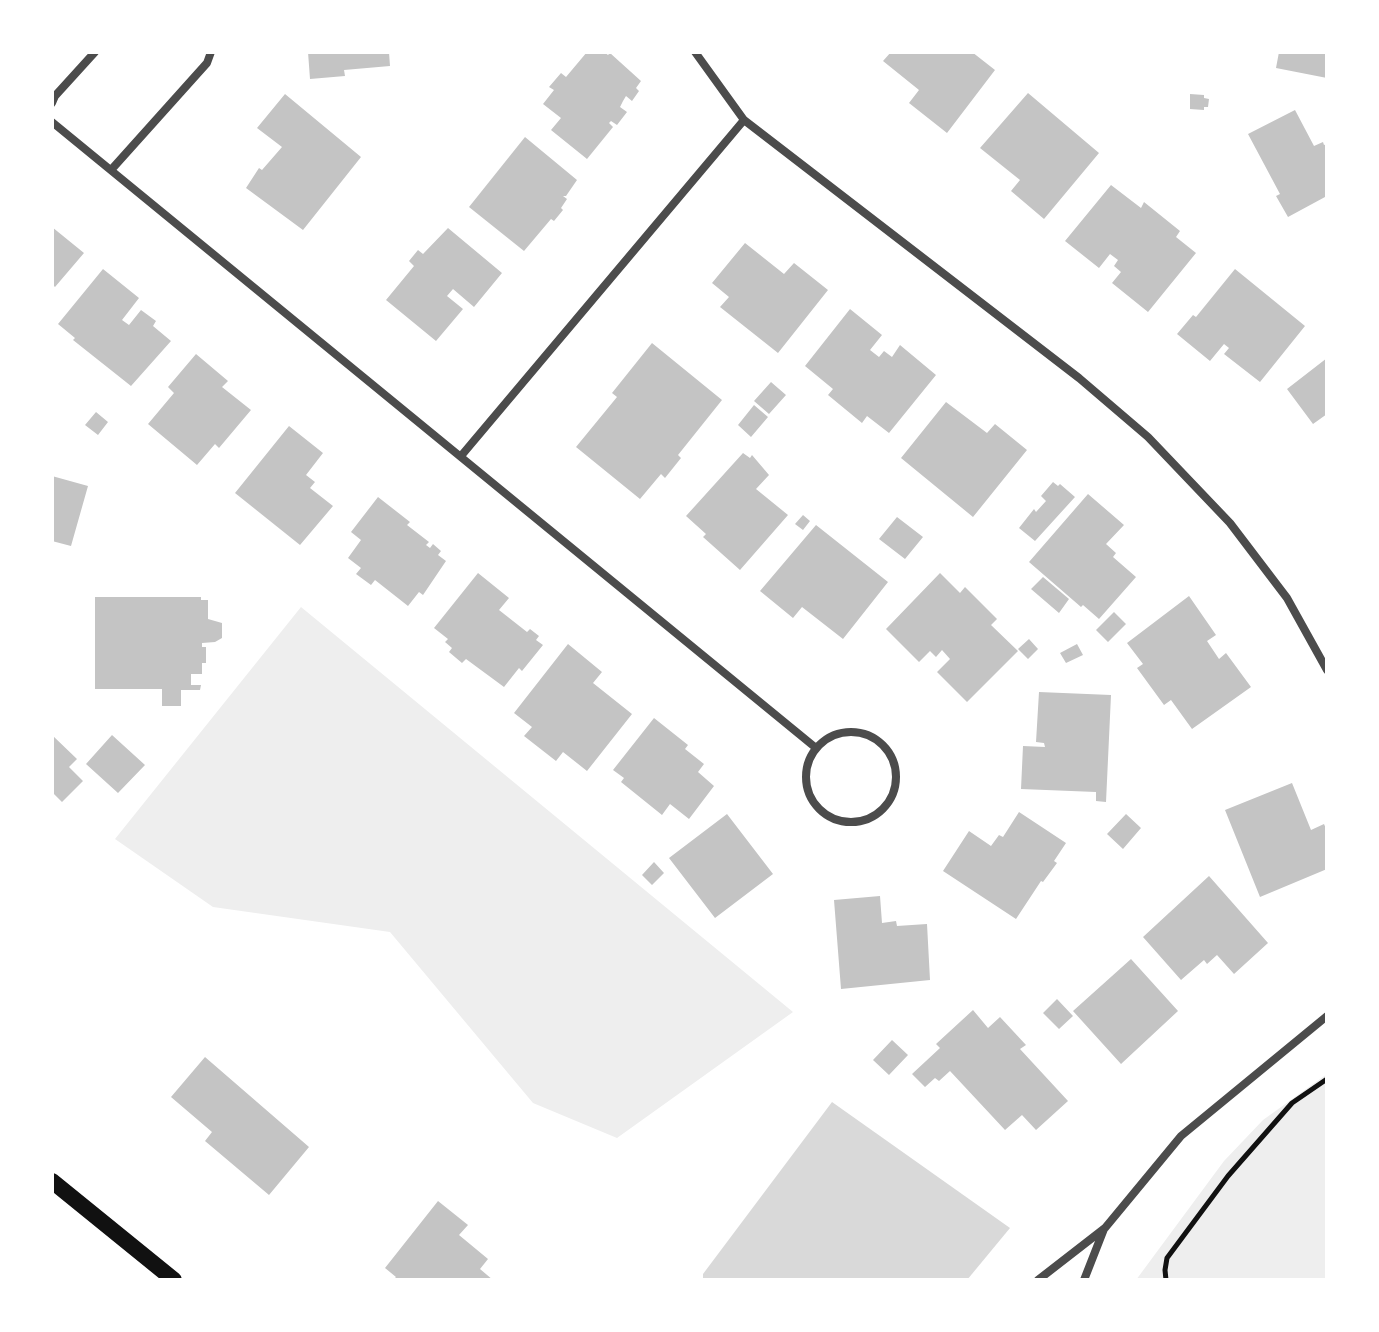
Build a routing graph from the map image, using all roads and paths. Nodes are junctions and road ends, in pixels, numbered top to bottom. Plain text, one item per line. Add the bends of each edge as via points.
1 (95, 52) edge
2 (211, 52) edge
3 (695, 52) edge
4 (52, 103) edge
5 (744, 120) junction
6 (52, 122) edge
7 (111, 170) junction
8 (461, 456) junction
9 (1327, 670) edge
10 (816, 748) junction
11 (1327, 1016) edge
12 (1327, 1079) edge
13 (52, 1181) edge
14 (1105, 1228) junction
15 (174, 1280) edge
16 (1038, 1280) edge
17 (1084, 1280) edge
18 (1166, 1280) edge

1 - 4 street
2 - 7 street via 207,63
3 - 5 street
5 - 8 street
5 - 9 street via 1148,437 1230,523 1287,598
6 - 7 street
7 - 8 street
8 - 10 street
10 - 10 street via 805,781 822,812 855,822 886,806 896,772 880,742 846,731 829,736
11 - 14 street via 1181,1136
12 - 18 path via 1292,1103 1228,1176 1167,1258
13 - 15 main road
14 - 16 street
14 - 17 street

